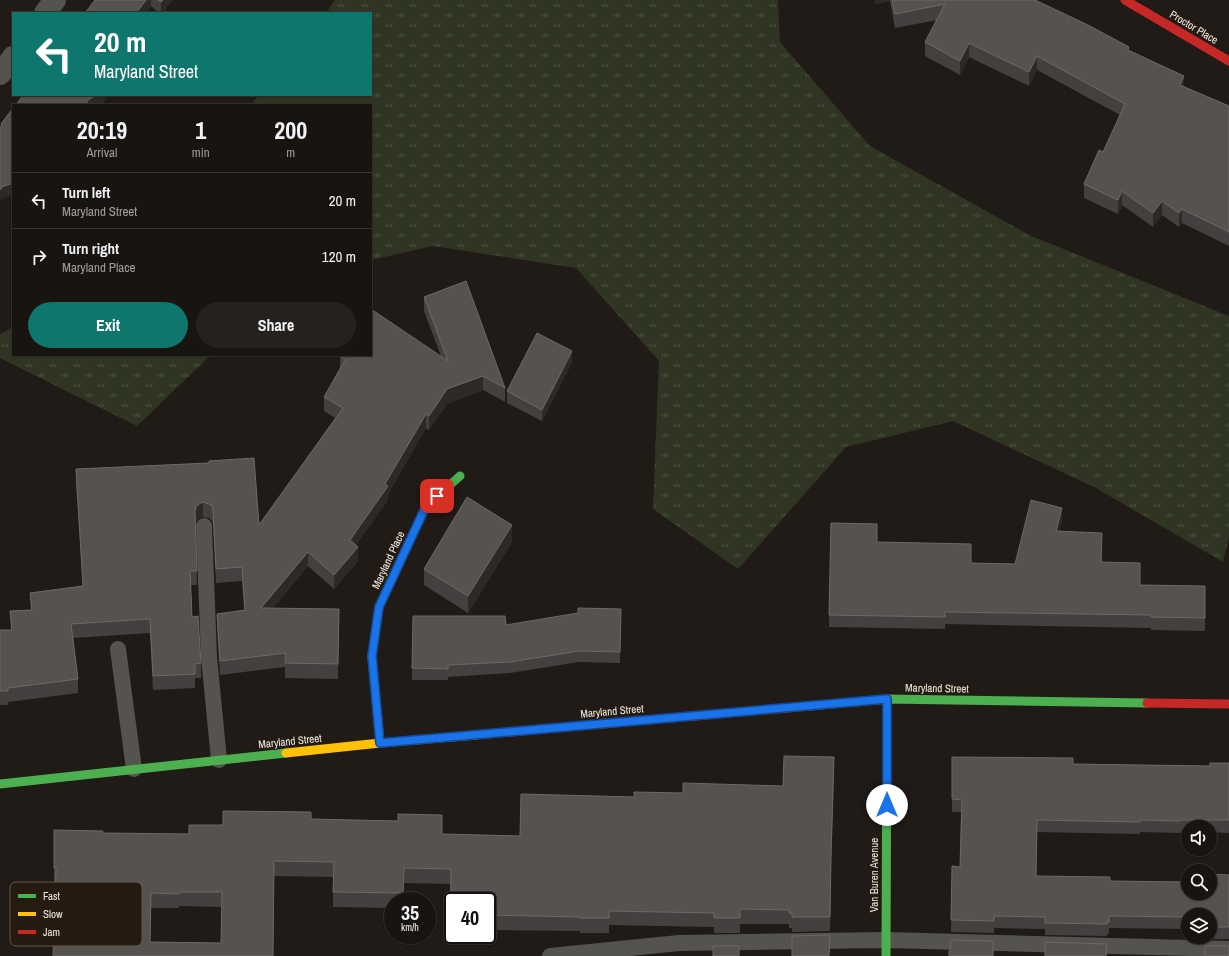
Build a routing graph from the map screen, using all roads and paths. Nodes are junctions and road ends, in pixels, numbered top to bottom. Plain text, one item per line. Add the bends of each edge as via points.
1 (55, 0) edge
2 (1125, 0) edge
3 (46, 12) edge
4 (12, 58) edge
5 (1229, 62) edge
6 (0, 74) edge
7 (460, 476) dead end
8 (204, 526) dead end
9 (118, 648) dead end
10 (887, 699) junction
11 (1229, 704) edge
12 (380, 743) junction
13 (219, 760) junction
14 (134, 769) junction
15 (0, 784) edge
16 (886, 940) junction
17 (1229, 949) edge
18 (550, 956) edge
19 (886, 956) edge

1 - 3 street
2 - 5 street, Proctor Place
4 - 6 street
7 - 12 street, Maryland Place via 426,506 379,607 372,656
8 - 13 lane via 209,657
9 - 14 lane
10 - 11 street, Maryland Street
10 - 12 street, Maryland Street
10 - 16 street, Van Buren Avenue
12 - 13 street, Maryland Street
13 - 14 street, Maryland Street
14 - 15 street, Maryland Street
16 - 17 lane
16 - 18 lane via 678,943
16 - 19 street, Van Buren Avenue

